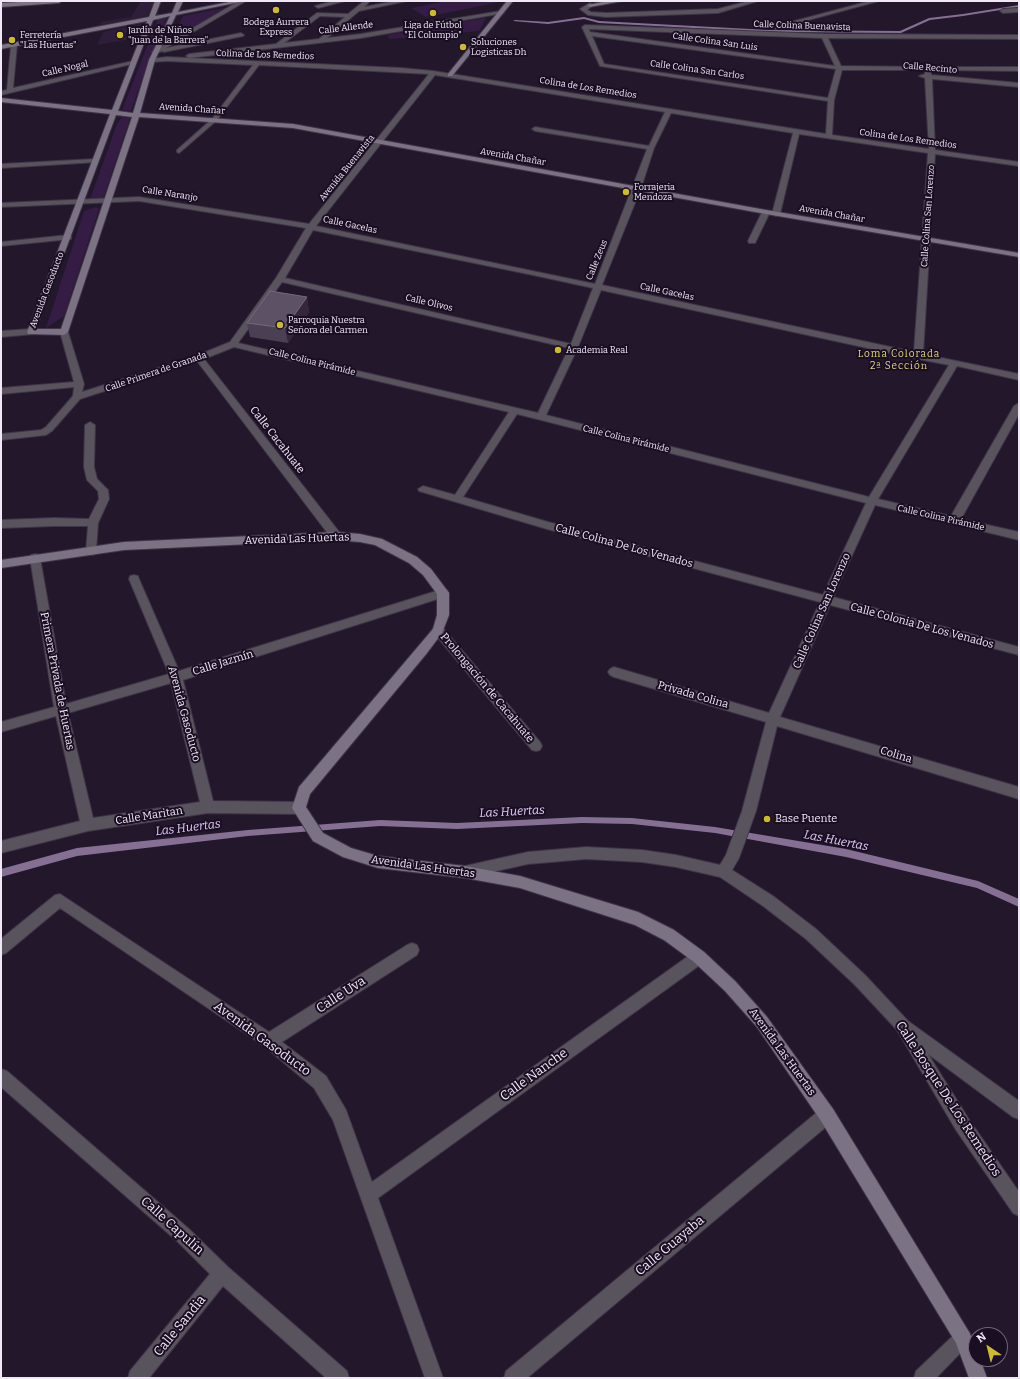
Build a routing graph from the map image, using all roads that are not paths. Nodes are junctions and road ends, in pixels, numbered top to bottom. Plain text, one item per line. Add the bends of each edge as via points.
1 (59, 1) edge
2 (158, 1) edge
3 (180, 1) edge
4 (243, 1) edge
5 (342, 1) edge
6 (367, 1) edge
7 (404, 1) edge
8 (510, 1) edge
9 (620, 1) edge
10 (755, 1) edge
11 (876, 1) edge
12 (30, 2) edge
13 (1, 4) edge
14 (318, 6) dead end
15 (358, 9) junction
16 (1019, 10) edge
17 (1003, 11) dead end
18 (501, 13) junction
19 (174, 14) junction
20 (350, 16) junction
21 (152, 18) junction
22 (585, 27) joint
23 (775, 28) dead end
24 (588, 34) junction
25 (241, 35) dead end
26 (824, 36) junction
27 (1019, 37) edge
28 (320, 41) junction
29 (14, 45) junction
30 (278, 45) junction
31 (1, 47) edge
32 (155, 52) junction
33 (168, 59) junction
34 (152, 60) junction
35 (133, 63) junction
36 (257, 64) junction
37 (928, 67) junction
38 (839, 68) junction
39 (1019, 69) edge
40 (433, 73) junction
41 (450, 75) junction
42 (928, 76) junction
43 (1019, 85) edge
44 (10, 91) junction
45 (1, 93) edge
46 (1, 100) edge
47 (831, 100) junction
48 (669, 110) junction
49 (114, 113) junction
50 (136, 115) junction
51 (214, 120) junction
52 (536, 130) dead end
53 (797, 131) junction
54 (829, 136) junction
55 (380, 142) junction
56 (651, 148) junction
57 (179, 151) dead end
58 (932, 151) junction
59 (95, 161) junction
60 (1019, 164) edge
61 (1, 166) edge
62 (637, 188) junction
63 (107, 200) junction
64 (81, 202) junction
65 (1, 205) edge
66 (766, 212) junction
67 (776, 214) junction
68 (311, 227) junction
69 (68, 237) junction
70 (927, 239) junction
71 (752, 241) dead end
72 (1, 244) edge
73 (1019, 255) edge
74 (280, 279) junction
75 (597, 287) junction
76 (31, 332) junction
77 (64, 332) junction
78 (1, 334) edge
79 (233, 344) junction
80 (574, 347) junction
81 (918, 356) junction
82 (199, 358) junction
83 (954, 364) junction
84 (1019, 377) edge
85 (79, 384) junction
86 (1, 391) edge
87 (78, 397) junction
88 (1019, 406) edge
89 (514, 411) junction
90 (541, 417) junction
91 (90, 425) dead end
92 (1, 437) edge
93 (423, 490) dead end
94 (458, 499) junction
95 (872, 501) junction
96 (954, 521) junction
97 (93, 523) junction
98 (1, 524) edge
99 (336, 536) junction
100 (1019, 536) edge
101 (91, 551) junction
102 (36, 558) junction
103 (1, 564) edge
104 (134, 580) dead end
105 (443, 594) junction
106 (826, 600) junction
107 (438, 630) junction
108 (1019, 651) edge
109 (614, 672) dead end
110 (176, 677) junction
111 (61, 710) junction
112 (773, 718) junction
113 (1, 727) edge
114 (536, 746) dead end
115 (1019, 793) edge
116 (208, 807) junction
117 (301, 812) junction
118 (88, 825) junction
119 (1, 847) edge
120 (465, 872) junction
121 (724, 872) junction
122 (1, 948) edge
123 (412, 950) dead end
124 (699, 957) junction
125 (902, 1025) junction
126 (270, 1041) junction
127 (1, 1077) edge
128 (1019, 1111) edge
129 (827, 1115) junction
130 (369, 1194) junction
131 (1019, 1207) edge
132 (222, 1273) junction
133 (963, 1338) junction
134 (138, 1378) edge
135 (340, 1378) edge
136 (434, 1378) edge
137 (513, 1378) edge
138 (923, 1378) edge
139 (978, 1378) edge

1 - 12 street
2 - 21 street, Avenida Gasoducto
3 - 19 street
4 - 19 street
4 - 32 street
5 - 14 street
6 - 15 street
7 - 15 street
8 - 18 street
9 - 10 street via 583,8 590,14 606,15 718,11
11 - 23 street
12 - 13 street
15 - 20 street
16 - 17 street
18 - 28 street, Calle Allende
18 - 41 street
19 - 21 street
19 - 32 street
20 - 28 street
20 - 30 street via 318,14
21 - 29 street
21 - 35 street, Avenida Gasoducto
22 - 24 street, Calle Colina San Carlos
22 - 26 street, Calle Colina Buenavista
24 - 38 street, Calle Colina San Luis
24 - 47 street, Calle Colina San Carlos via 602,65
25 - 32 street
26 - 27 street, Calle Colina Buenavista
26 - 38 street
28 - 30 street, Calle Allende
29 - 31 street
29 - 44 street
30 - 33 street, Calle Allende
32 - 34 street
33 - 34 street, Colina de Los Remedios
33 - 36 street, Colina de Los Remedios
34 - 50 street
35 - 44 street, Calle Nogal
35 - 49 street, Avenida Gasoducto
36 - 40 street, Colina de Los Remedios
36 - 51 street
37 - 38 street
37 - 39 street
37 - 42 street, Calle Colina San Lorenzo
38 - 42 street, Calle Recinto
38 - 47 street
40 - 41 street, Colina de Los Remedios
40 - 55 street, Avenida Buenavista
41 - 48 street, Colina de Los Remedios
42 - 43 street, Calle Recinto
42 - 58 street, Calle Colina San Lorenzo
44 - 45 street, Calle Nogal
46 - 49 street, Avenida Chañar
47 - 54 street
48 - 53 street, Colina de Los Remedios
48 - 56 street, Calle Zeus
49 - 50 street, Avenida Chañar
49 - 59 street, Avenida Gasoducto
50 - 51 street, Avenida Chañar
50 - 63 street
51 - 55 street, Avenida Chañar via 293,126
51 - 57 street
52 - 56 street
53 - 54 street, Colina de Los Remedios
53 - 67 street
54 - 58 street, Colina de Los Remedios
55 - 62 street, Avenida Chañar
55 - 68 street, Avenida Buenavista
56 - 62 street, Calle Zeus
58 - 60 street, Colina de Los Remedios
58 - 70 street, Calle Colina San Lorenzo
59 - 61 street
59 - 64 street, Avenida Gasoducto
62 - 66 street, Avenida Chañar
62 - 75 street, Calle Zeus
63 - 64 street, Calle Naranjo
63 - 68 street, Calle Naranjo via 139,199
63 - 77 street
64 - 65 street, Calle Naranjo
64 - 69 street, Avenida Gasoducto
66 - 67 street, Avenida Chañar
66 - 71 street
67 - 70 street, Avenida Chañar
68 - 74 street, Avenida Buenavista
68 - 75 street, Calle Gacelas
69 - 72 street
69 - 76 street, Avenida Gasoducto
70 - 73 street, Avenida Chañar
70 - 81 street, Calle Colina San Lorenzo
74 - 79 street, Avenida Buenavista
74 - 80 street, Calle Olivos
75 - 80 street, Calle Zeus
75 - 81 street, Calle Gacelas
76 - 77 street, Avenida Gasoducto
76 - 78 street
77 - 85 street
79 - 82 street, Calle Primera de Granada
79 - 89 street, Calle Colina Pirámide
80 - 90 street, Calle Zeus
81 - 83 street, Calle Gacelas
82 - 87 street, Calle Primera de Granada
82 - 99 street, Calle Cacahuate
83 - 84 street, Calle Gacelas
83 - 95 street, Calle Colina San Lorenzo
85 - 86 street
85 - 87 street
87 - 92 street via 50,429 43,433
88 - 96 street
89 - 90 street, Calle Colina Pirámide
89 - 94 street
90 - 95 street, Calle Colina Pirámide
91 - 97 street via 88,467 92,480 103,490 104,500
93 - 94 street, Calle Colina De Los Venados
94 - 106 street, Calle Colina De Los Venados
95 - 96 street, Calle Colina Pirámide
95 - 106 street, Calle Colina San Lorenzo
96 - 100 street, Calle Colina Pirámide
97 - 98 street
97 - 101 street
99 - 101 street, Avenida Las Huertas via 124,546
99 - 105 street, Avenida Las Huertas via 378,542 398,551 427,572
101 - 102 street, Avenida Las Huertas
102 - 103 street, Avenida Las Huertas
102 - 111 street, Primera Privada de Huertas
104 - 110 street, Avenida Gasoducto
105 - 107 street via 443,615
105 - 110 street, Calle Jazmín
106 - 108 street, Calle Colonia De Los Venados
106 - 112 street, Calle Colina San Lorenzo
107 - 114 street, Prolongación de Cacahuate
107 - 117 street via 304,792
109 - 112 street, Privada Colina
110 - 111 street, Calle Jazmín
110 - 116 street, Avenida Gasoducto
111 - 113 street, Calle Jazmín
111 - 118 street, Primera Privada de Huertas
112 - 115 street, Colina
112 - 121 street, Calle Colina San Lorenzo via 749,811 732,858
116 - 117 street, Calle Maritan
116 - 118 street, Calle Maritan
117 - 120 street, Avenida Las Huertas via 318,837 348,853 378,862
118 - 119 street, Calle Maritan
120 - 121 street, Calle Bosque De Los Remedios via 528,858 586,852 642,856
120 - 124 street, Avenida Las Huertas via 520,882 638,919 669,934
121 - 125 street, Calle Bosque De Los Remedios via 811,934 860,980
122 - 126 street, Avenida Gasoducto via 60,900
123 - 126 street, Calle Uva
124 - 129 street, Avenida Las Huertas via 730,986 762,1022
124 - 130 street, Calle Nanche
125 - 128 street
125 - 131 street, Calle Bosque De Los Remedios via 962,1124
126 - 130 street, Avenida Gasoducto via 320,1082 340,1116
127 - 132 street, Calle Capulín via 183,1235
129 - 133 street, Avenida Las Huertas
129 - 137 street, Calle Guayaba
130 - 136 street, Avenida Gasoducto
132 - 134 street, Calle Sandia
132 - 135 street, Calle Capulín
133 - 138 street
133 - 139 street, Avenida Las Huertas

